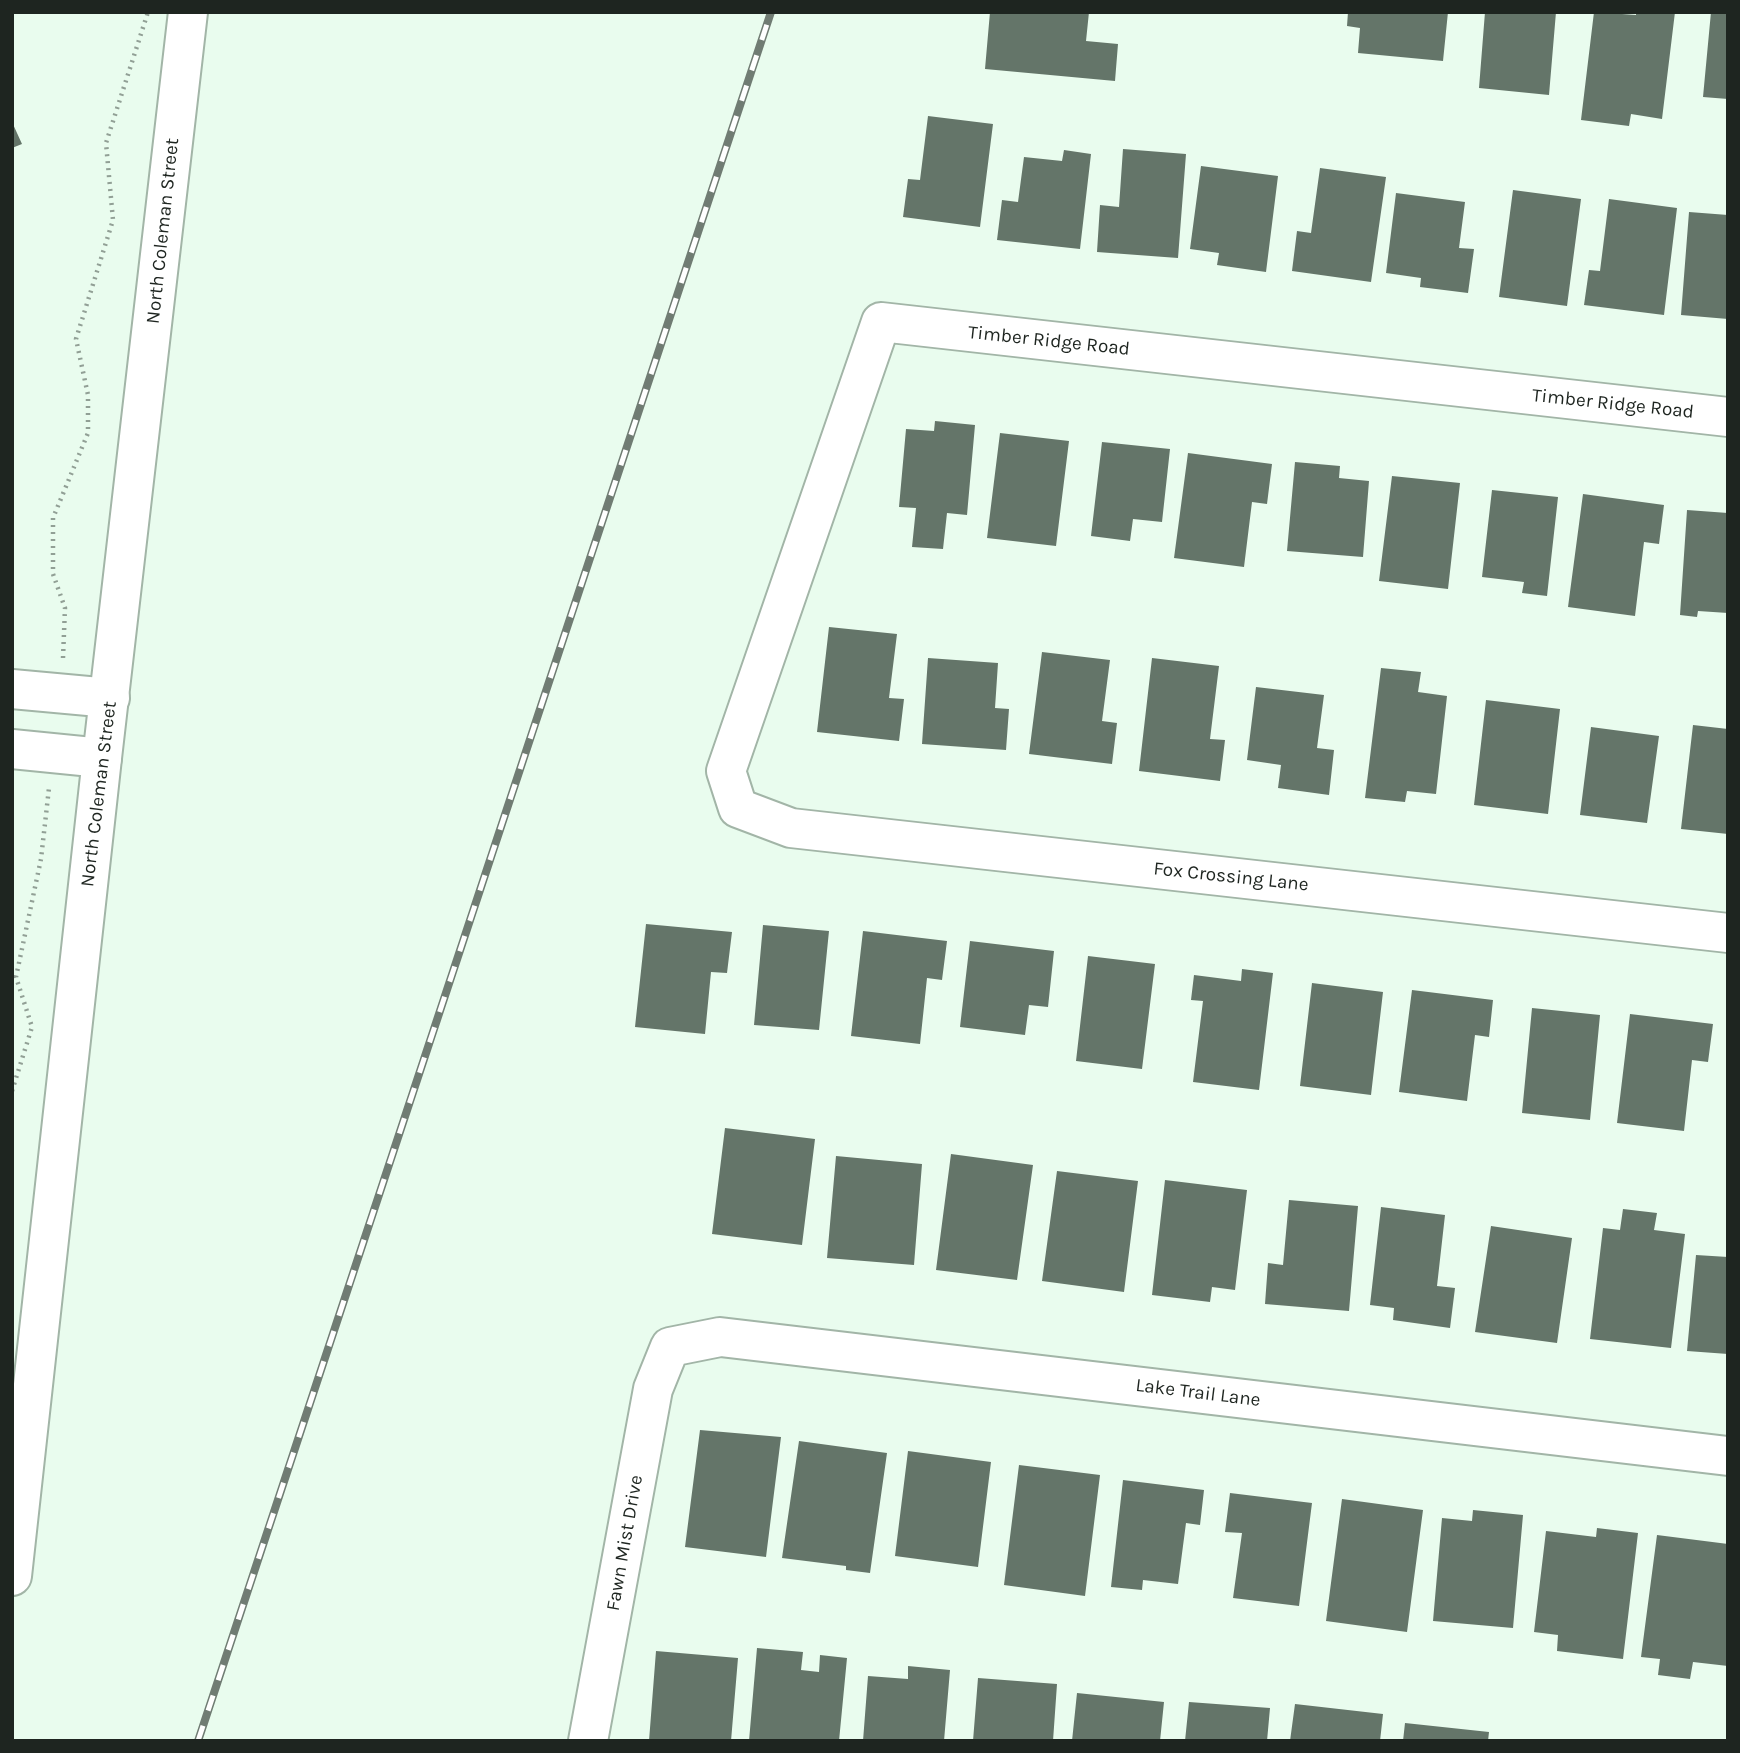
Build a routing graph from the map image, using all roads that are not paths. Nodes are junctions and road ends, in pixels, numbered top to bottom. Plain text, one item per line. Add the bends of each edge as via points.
1 (188, 12) edge
2 (1728, 417) edge
3 (12, 689) edge
4 (110, 698) junction
5 (12, 749) edge
6 (102, 758) junction
7 (738, 808) joint
8 (1728, 933) edge
9 (670, 1347) joint
10 (1728, 1456) edge
11 (12, 1576) edge
12 (588, 1741) edge

1 - 4 street, North Coleman Street
2 - 7 street, Timber Ridge Road via 881,322 726,772
3 - 4 street
4 - 6 street, North Coleman Street
5 - 6 street
6 - 11 street, North Coleman Street
7 - 8 street, Fox Crossing Lane via 791,828
9 - 10 street, Lake Trail Lane via 720,1337
9 - 12 street, Fawn Mist Drive via 653,1390

